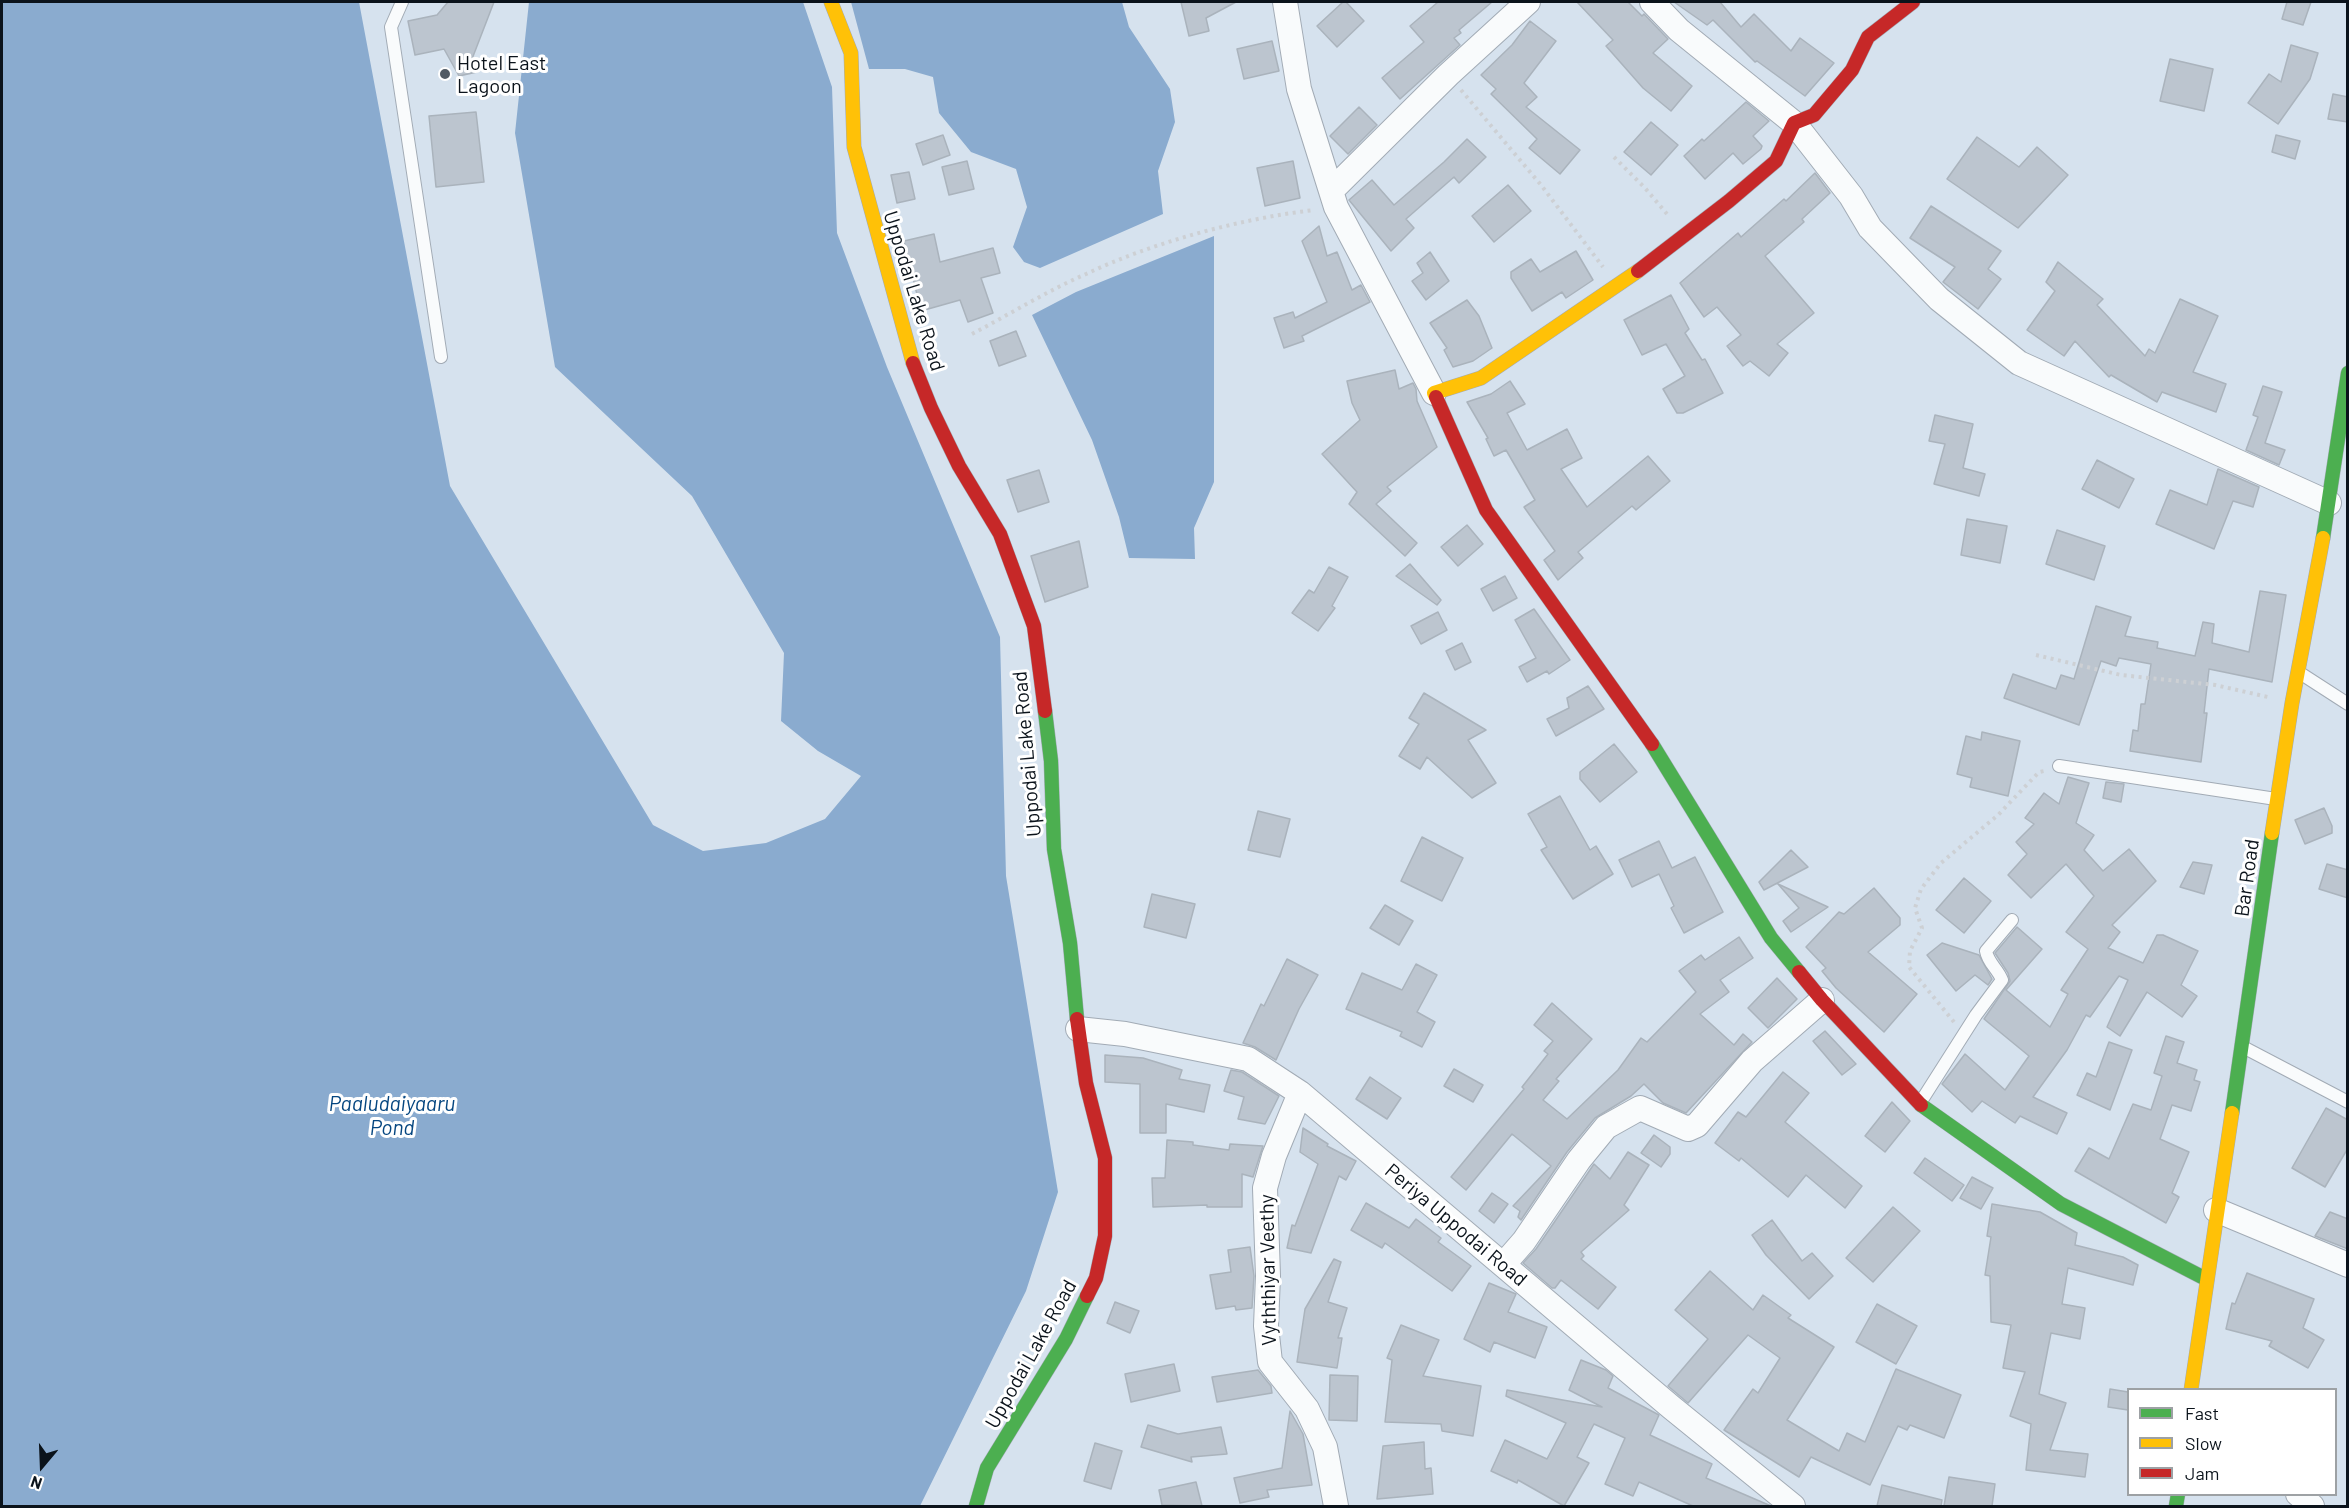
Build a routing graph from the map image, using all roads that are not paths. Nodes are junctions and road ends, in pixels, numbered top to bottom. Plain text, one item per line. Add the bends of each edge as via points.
1 (402, 2) edge
2 (831, 2) edge
3 (1285, 2) edge
4 (1528, 2) edge
5 (1652, 2) edge
6 (1913, 2) edge
7 (1794, 123) junction
8 (1333, 199) junction
9 (441, 357) dead end
10 (2348, 373) edge
11 (1434, 393) junction
12 (2329, 503) junction
13 (2299, 673) junction
14 (2348, 704) edge
15 (2059, 766) road end
16 (2277, 799) junction
17 (2012, 920) dead end
18 (1822, 1000) junction
19 (1078, 1029) junction
20 (2242, 1046) junction
21 (1300, 1093) junction
22 (2348, 1102) edge
23 (1919, 1104) junction
24 (2216, 1210) junction
25 (1503, 1265) junction
26 (2348, 1265) edge
27 (2206, 1279) junction
28 (2191, 1388) edge
29 (2300, 1496) edge
30 (976, 1506) edge
31 (1336, 1506) edge
32 (1793, 1506) edge
33 (2312, 1506) edge

1 - 9 lane via 391,27
2 - 19 street, Uppodai Lake Road via 851,52 854,147 908,351 959,466 1000,534 1034,626 1051,761 1054,849 1070,943
3 - 8 street via 1299,89
4 - 8 street via 1448,75
5 - 7 street via 1679,30
6 - 7 street via 1868,37 1852,70 1814,115
7 - 11 street via 1776,161 1685,236 1481,378
7 - 12 street via 1851,196 1870,228 1939,299 2019,363
8 - 11 street
10 - 12 street, Bar Road
11 - 18 street via 1486,510 1653,745 1771,938
12 - 13 street, Bar Road
13 - 14 lane
13 - 16 street, Bar Road
15 - 16 lane
16 - 20 street, Bar Road
17 - 23 lane via 1986,951 1988,961 2002,980
18 - 23 street
18 - 25 street via 1752,1061 1697,1125 1688,1130 1640,1108 1606,1127
19 - 21 street, Periya Uppodai Road via 1125,1034 1248,1059
19 - 30 street, Uppodai Lake Road via 1086,1083 1105,1158 1105,1236 1096,1278 1066,1339 987,1468
20 - 22 lane
20 - 24 street, Bar Road
21 - 25 street, Periya Uppodai Road
21 - 31 street, Vyththiyar Veethy via 1265,1188 1266,1326 1270,1362 1307,1409 1325,1447
23 - 27 street via 2061,1204
24 - 26 street
24 - 27 street, Bar Road
25 - 32 street, Periya Uppodai Road
27 - 28 street, Bar Road
29 - 33 street

